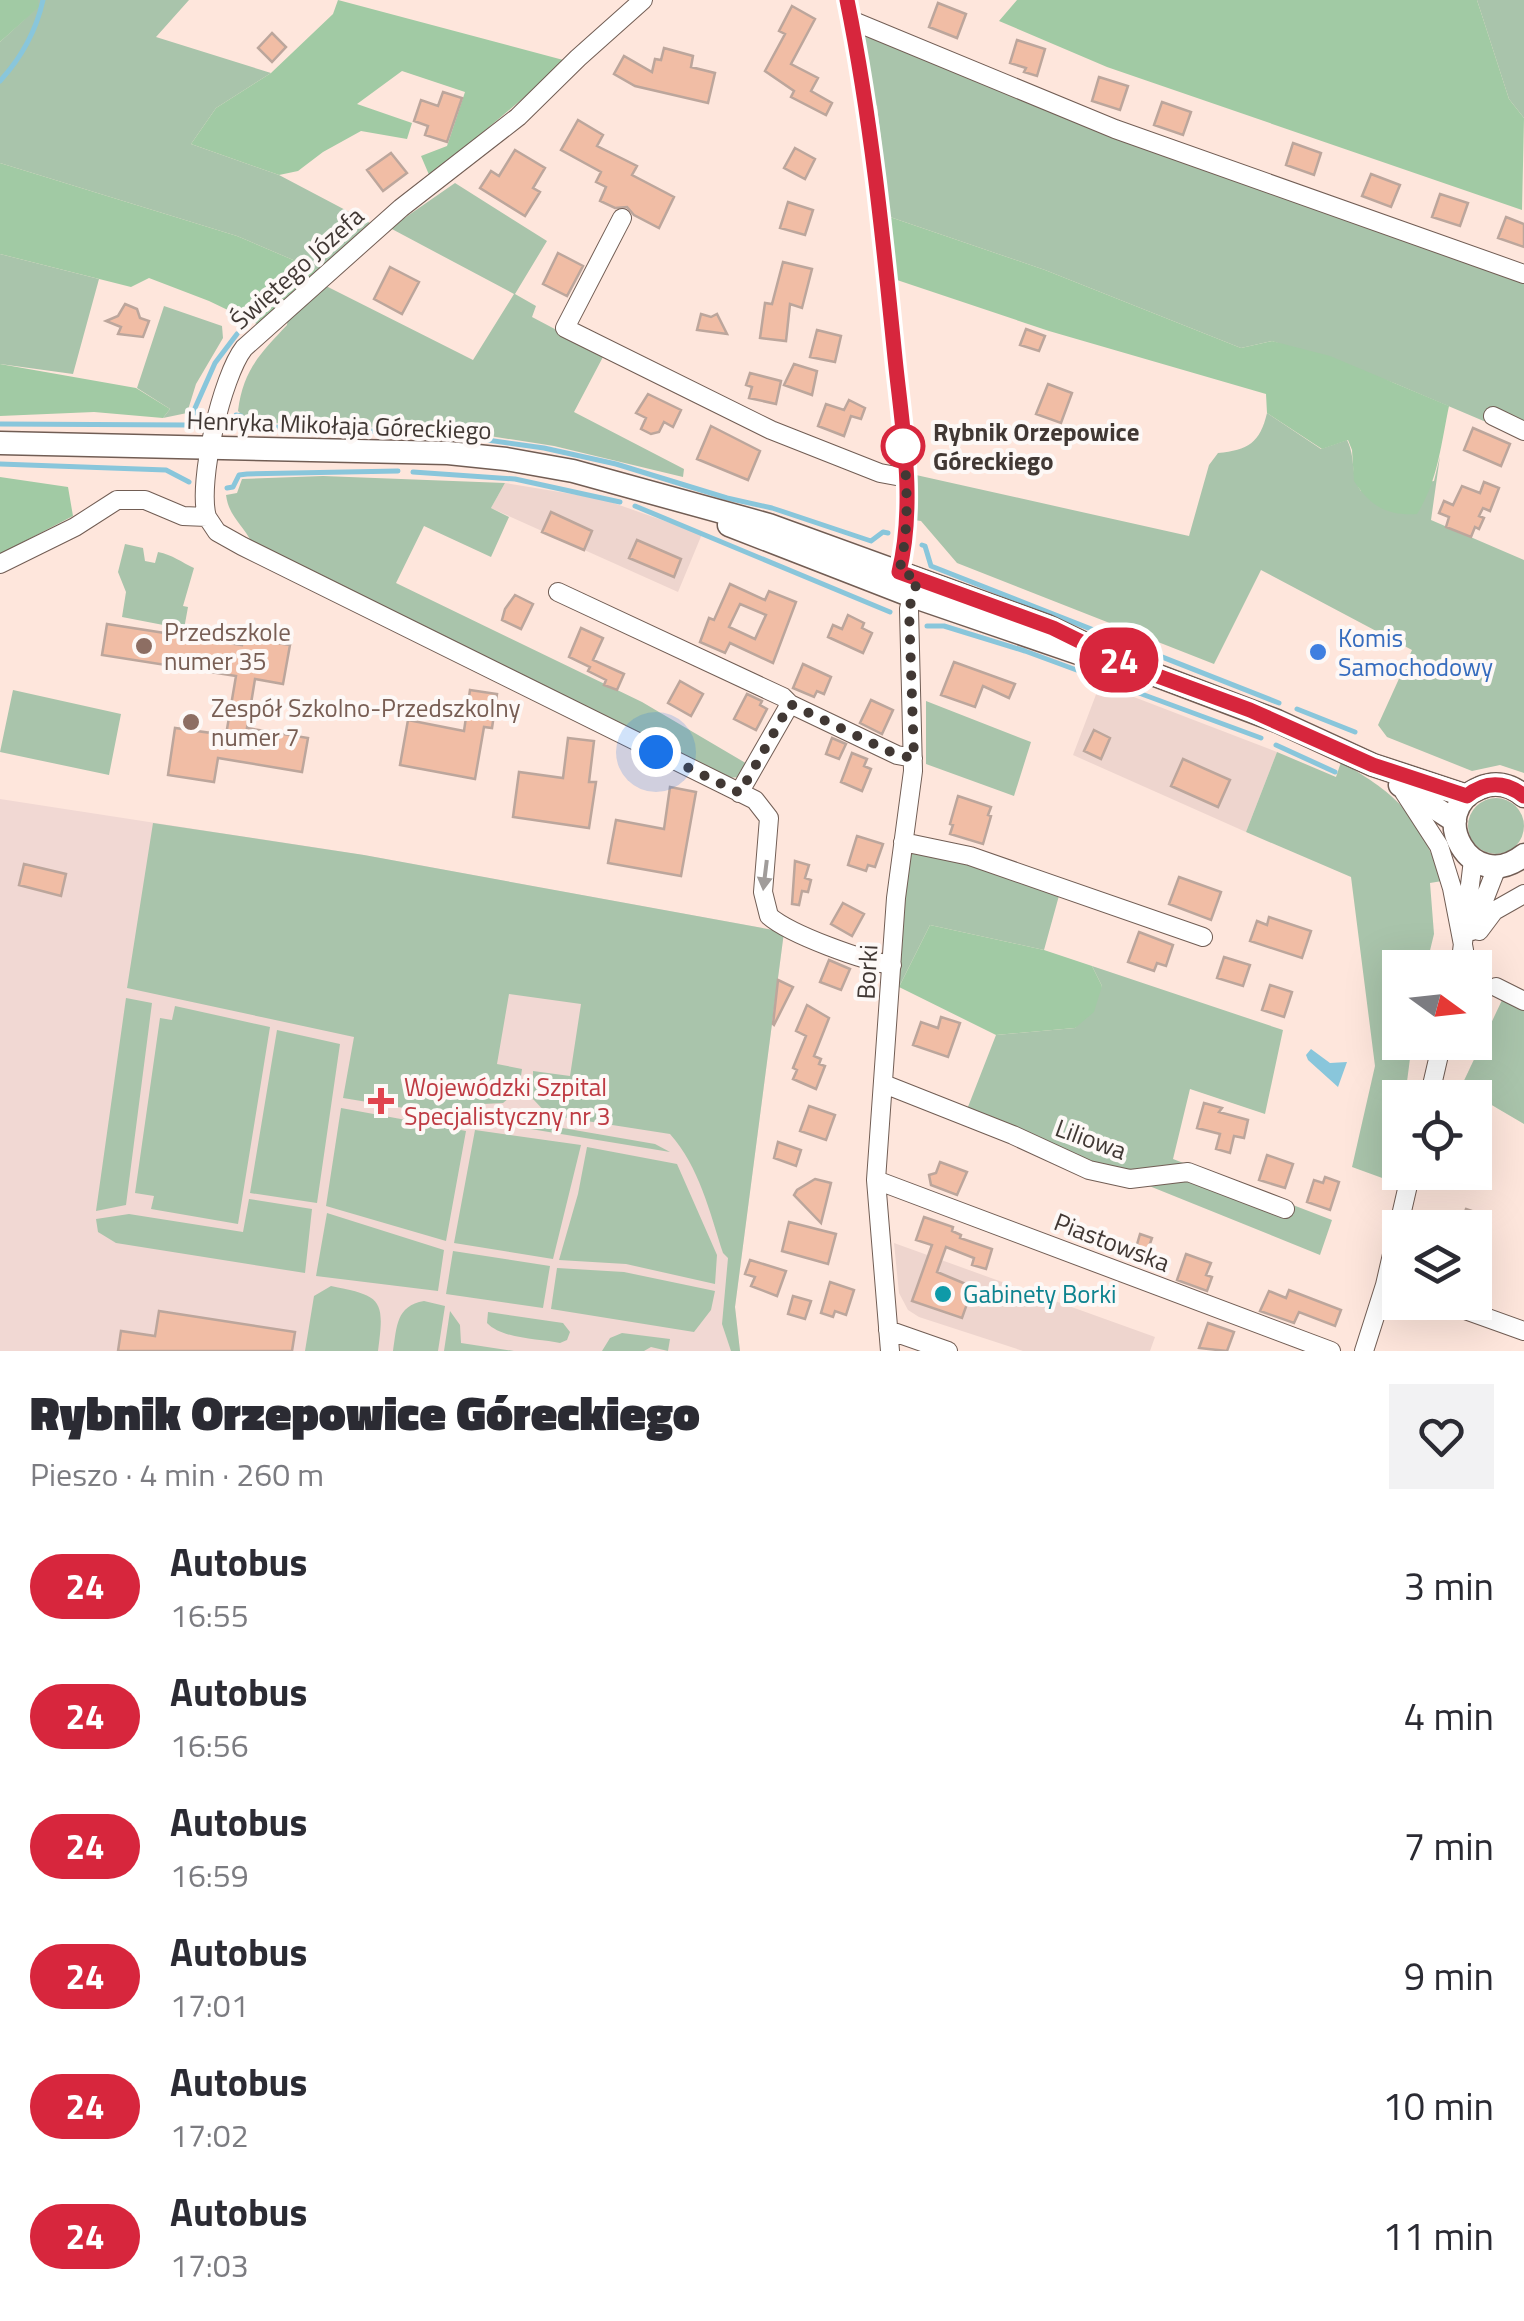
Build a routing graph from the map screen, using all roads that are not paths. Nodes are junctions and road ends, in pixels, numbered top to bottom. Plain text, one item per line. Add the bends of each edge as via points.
1 (642, 0) edge
2 (846, 0) edge
3 (851, 20) junction
4 (622, 218) dead end
5 (1524, 274) edge
6 (1493, 416) dead end
7 (1524, 431) edge
8 (0, 444) edge
9 (212, 448) junction
10 (907, 478) junction
11 (206, 517) junction
12 (0, 564) edge
13 (905, 584) junction
14 (558, 592) dead end
15 (790, 704) junction
16 (914, 758) junction
17 (1373, 765) junction
18 (1398, 783) junction
19 (740, 793) junction
20 (1467, 796) junction
21 (1524, 796) edge
22 (1455, 821) junction
23 (903, 842) junction
24 (1523, 857) edge
25 (1473, 860) junction
26 (1497, 867) junction
27 (1524, 894) edge
28 (1202, 937) dead end
29 (1461, 950) edge
30 (1463, 950) edge
31 (1465, 950) edge
32 (1468, 950) edge
33 (892, 965) junction
34 (1496, 987) dead end
35 (1524, 1001) edge
36 (884, 1084) junction
37 (876, 1180) junction
38 (1285, 1208) dead end
39 (1382, 1310) edge
40 (1492, 1319) edge
41 (888, 1330) junction
42 (1524, 1330) edge
43 (890, 1351) edge
44 (948, 1351) edge
45 (1330, 1351) edge
46 (1364, 1351) edge

1 - 9 street, Świętego Józefa via 518,118 401,208 251,340 225,382
2 - 3 street, Borki
3 - 5 street via 1115,130
3 - 10 street, Borki via 868,108
4 - 10 street via 565,328 771,430
6 - 7 street
8 - 9 main road, Henryka Mikołaja Góreckiego
9 - 11 street, Świętego Józefa
9 - 13 main road, Henryka Mikołaja Góreckiego via 492,457 586,474 671,499 764,541
10 - 13 street, Borki
11 - 12 street via 186,517 145,500 117,500
11 - 19 street via 242,546
13 - 16 street, Borki
13 - 17 main road, Henryka Mikołaja Góreckiego via 1044,644 1128,665 1250,710
14 - 15 street
15 - 16 street
15 - 19 street
16 - 23 street, Borki
17 - 18 main road, Henryka Mikołaja Góreckiego
17 - 20 main road, Henryka Mikołaja Góreckiego
18 - 22 main road, Henryka Mikołaja Góreckiego
18 - 29 street via 1439,846
19 -> 33 street via 769,818 763,898 769,916
20 - 21 main road via 1498,784
20 - 22 main road
22 - 25 main road via 1458,842
23 - 28 street via 970,856
23 - 33 street, Borki
24 - 26 main road
25 - 26 main road
25 - 30 street
26 - 31 street
27 - 32 street via 1494,912
33 - 36 street, Borki
34 - 35 street
36 - 37 street, Borki
36 - 38 street, Liliowa via 1116,1178 1188,1172
37 - 41 street, Borki
37 - 45 street, Piastowska
39 - 46 street
40 - 42 street
41 - 43 street, Borki
41 - 44 street

